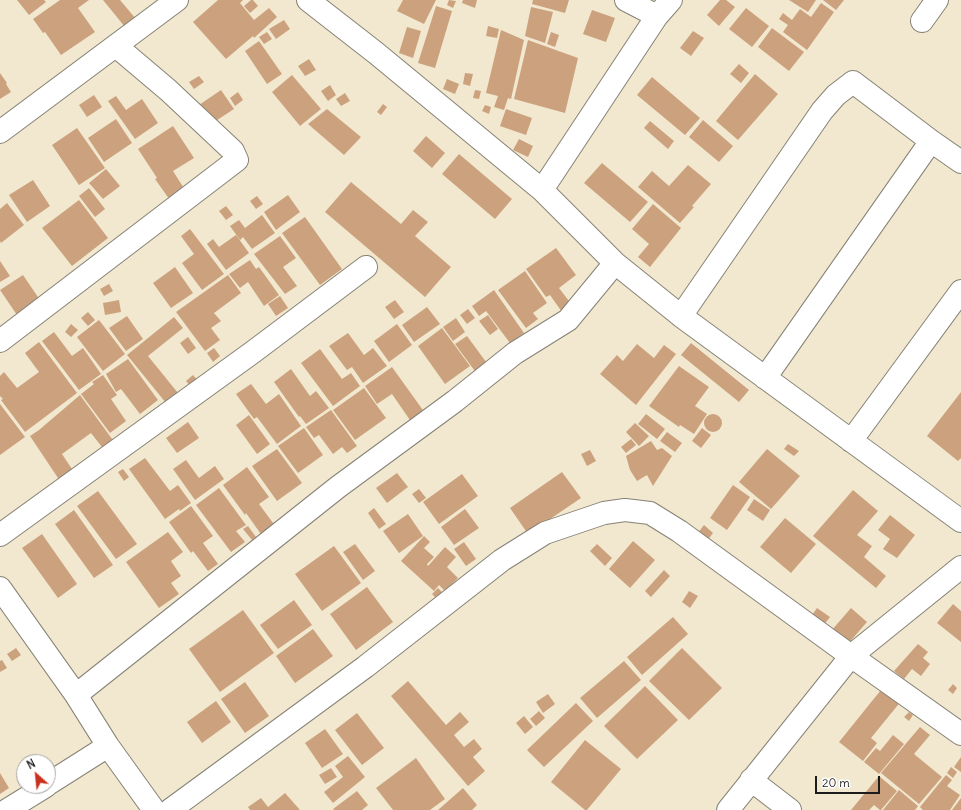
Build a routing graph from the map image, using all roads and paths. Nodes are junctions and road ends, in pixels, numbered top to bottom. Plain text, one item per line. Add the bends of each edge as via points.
1 (177, 0) edge
2 (308, 0) edge
3 (626, 0) edge
4 (937, 0) edge
5 (664, 8) edge
6 (922, 21) dead end
7 (116, 46) junction
8 (0, 132) edge
9 (931, 141) junction
10 (961, 162) edge
11 (542, 190) junction
12 (615, 263) junction
13 (366, 267) dead end
14 (961, 291) edge
15 (681, 316) junction
16 (0, 341) edge
17 (765, 378) junction
18 (852, 441) junction
19 (961, 521) edge
20 (0, 535) edge
21 (961, 566) edge
22 (0, 588) edge
23 (851, 656) junction
24 (76, 695) junction
25 (961, 734) edge
26 (108, 746) junction
27 (56, 779) edge
28 (751, 780) junction
29 (33, 794) edge
30 (7, 810) edge
31 (154, 810) edge
32 (170, 810) edge
33 (728, 810) edge
34 (790, 810) edge

1 - 7 street
2 - 11 street
3 - 5 street
4 - 6 street
5 - 11 street
7 - 8 street
7 - 16 street via 233,151 237,160
9 - 10 street
9 - 15 street via 853,82 836,94 822,111
9 - 17 street
11 - 12 street
12 - 15 street
12 - 24 street via 568,320 515,354 338,487
13 - 20 street
14 - 18 street
15 - 17 street
17 - 18 street
18 - 19 street
21 - 23 street
22 - 24 street
23 - 25 street
23 - 28 street
23 - 32 street via 679,530 650,513 625,510 604,513 545,534 502,560 365,667
24 - 26 street
26 - 27 street
26 - 31 street
28 - 33 street
28 - 34 street
29 - 30 street

